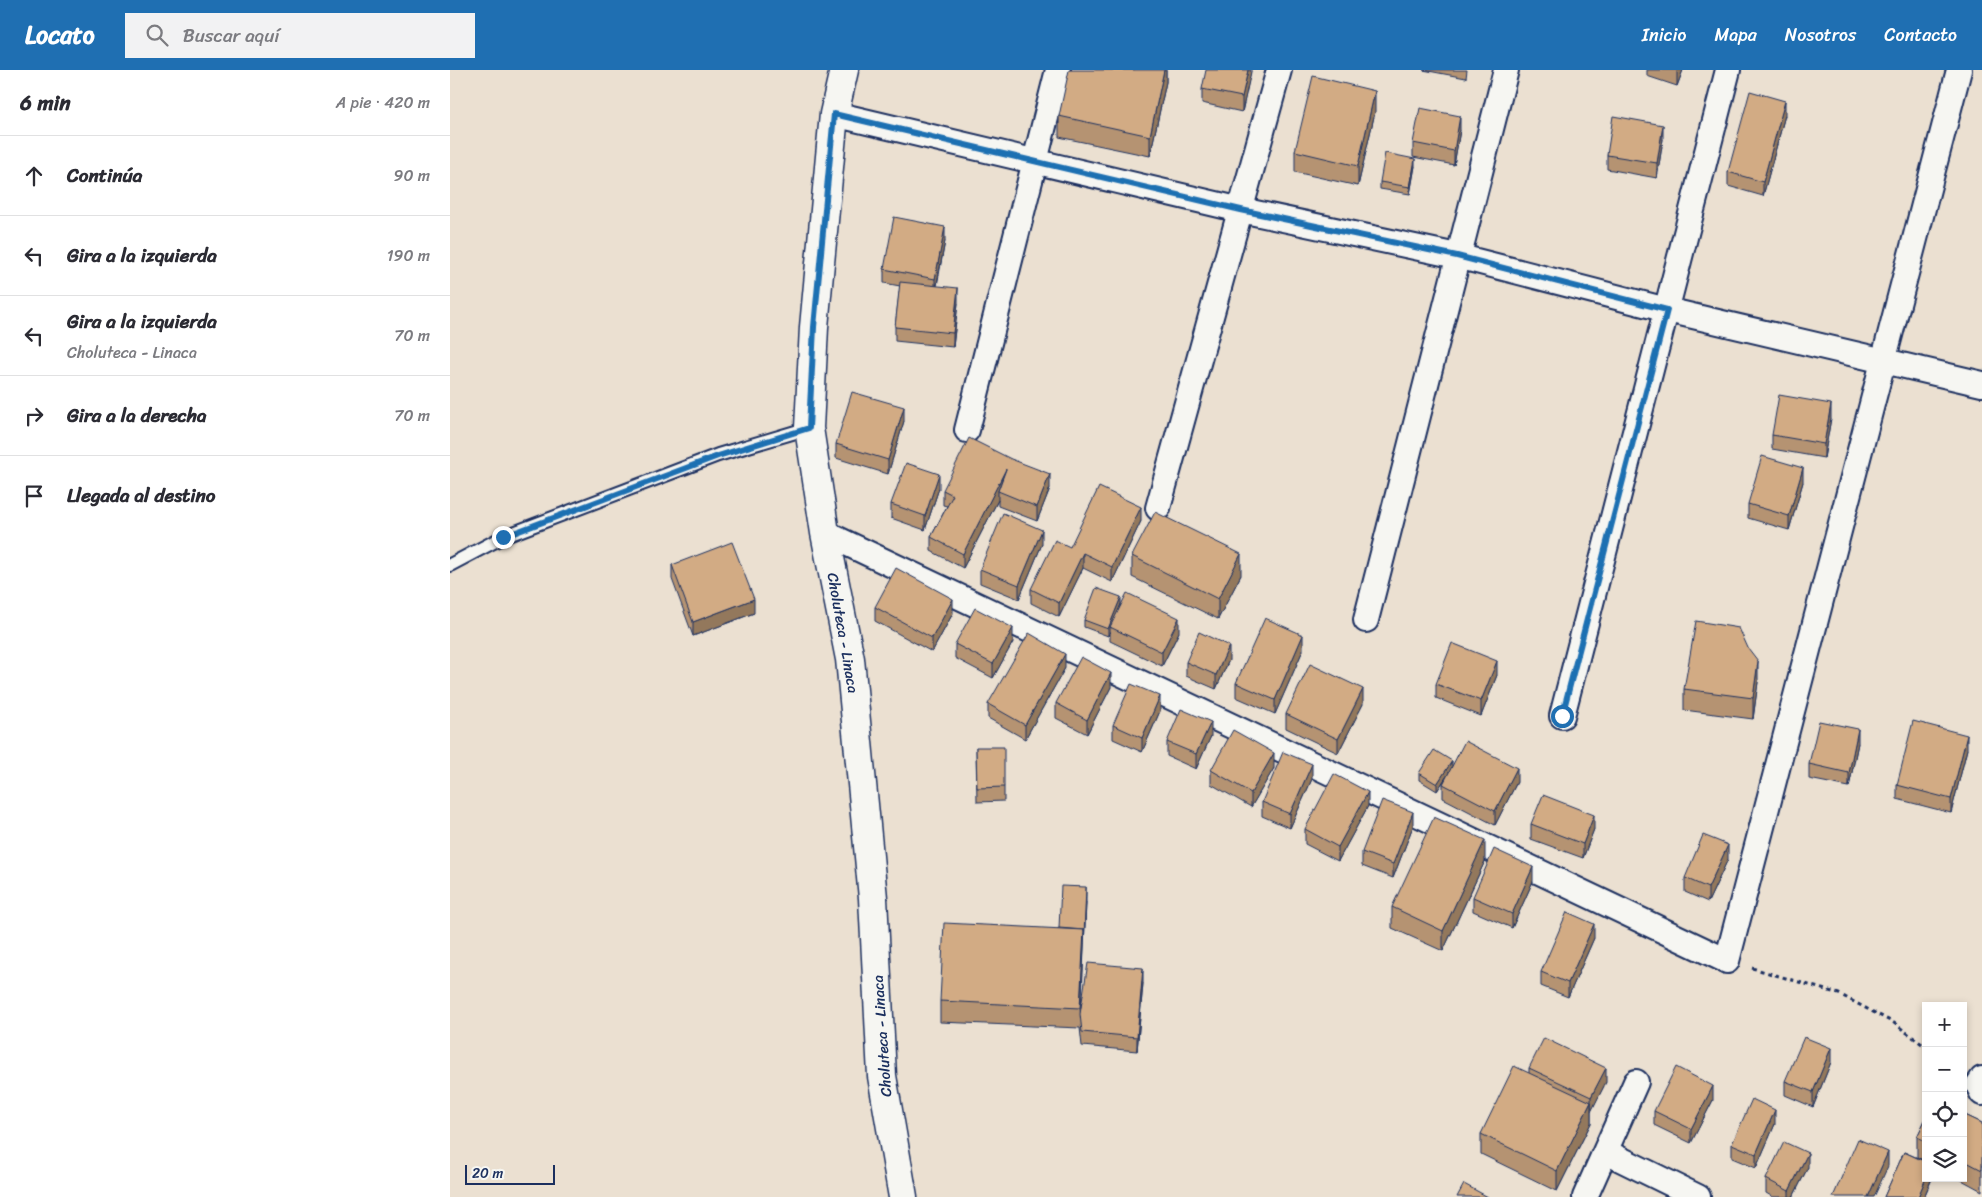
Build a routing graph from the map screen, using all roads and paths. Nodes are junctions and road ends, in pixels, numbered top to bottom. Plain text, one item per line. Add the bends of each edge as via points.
1 (844, 70) edge
2 (1058, 70) edge
3 (1279, 70) edge
4 (1506, 70) edge
5 (1728, 70) edge
6 (1959, 70) edge
7 (834, 114) junction
8 (1036, 162) junction
9 (1241, 210) junction
10 (1457, 256) junction
11 (1667, 310) junction
12 (1884, 361) junction
13 (1982, 384) edge
14 (809, 428) junction
15 (967, 430) dead end
16 (1158, 508) dead end
17 (825, 533) junction
18 (450, 565) edge
19 (1366, 620) dead end
20 (1562, 716) dead end
21 (1727, 961) junction
22 (1922, 1044) edge
23 (1982, 1079) edge
24 (1636, 1082) dead end
25 (1982, 1093) edge
26 (1606, 1152) junction
27 (903, 1197) edge
28 (1585, 1197) edge
29 (1698, 1197) edge

1 - 7 street, Choluteca - Linaca
2 - 8 street
3 - 9 street
4 - 10 street
5 - 11 street
6 - 12 street
7 - 8 street
7 - 14 street, Choluteca - Linaca via 814,327
8 - 9 street
8 - 15 street
9 - 10 street
9 - 16 street
10 - 11 street
10 - 19 street
11 - 12 street
11 - 20 street
12 - 13 street
12 - 21 street
14 - 17 street, Choluteca - Linaca
14 - 18 lane via 718,456 512,533
17 - 21 street
17 - 27 street, Choluteca - Linaca via 850,659 873,898 882,1076
21 - 22 path via 1839,994 1894,1023
23 - 25 street via 1978,1085
24 - 26 street
26 - 28 street
26 - 29 street

